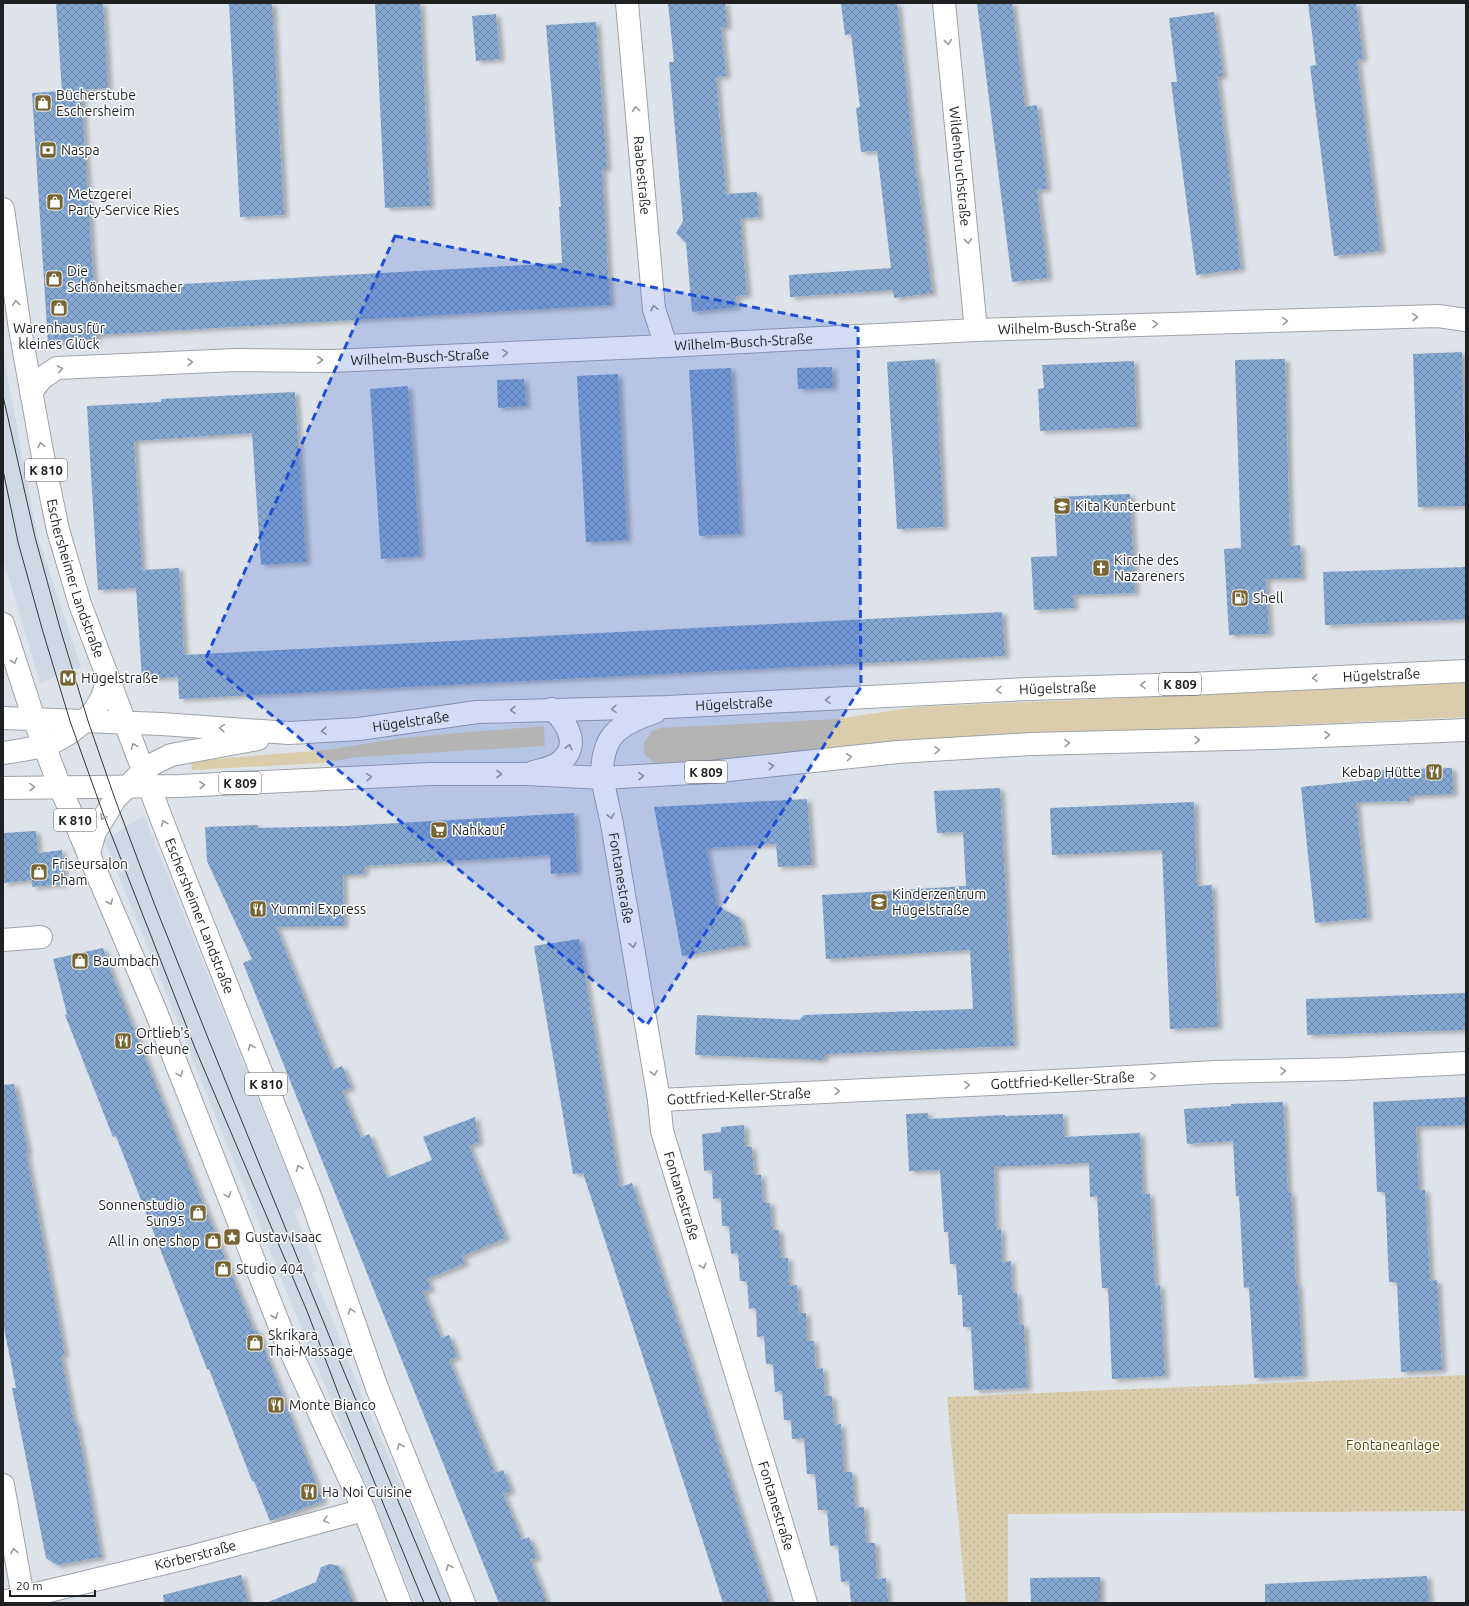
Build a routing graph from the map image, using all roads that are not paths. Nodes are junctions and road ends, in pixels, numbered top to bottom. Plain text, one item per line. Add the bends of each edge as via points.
1 (627, 3) edge
2 (944, 3) edge
3 (3, 209) edge
4 (1466, 320) edge
5 (976, 330) junction
6 (666, 346) junction
7 (31, 392) junction
8 (3, 624) edge
9 (1466, 671) edge
10 (108, 677) junction
11 (667, 707) junction
12 (552, 709) junction
13 (3, 718) edge
14 (34, 720) junction
15 (85, 720) junction
16 (125, 722) junction
17 (1466, 730) edge
18 (289, 733) junction
19 (44, 746) junction
20 (3, 753) edge
21 (528, 774) junction
22 (146, 778) junction
23 (602, 778) junction
24 (127, 786) junction
25 (60, 787) junction
26 (3, 788) edge
27 (89, 853) junction
28 (41, 937) dead end
29 (3, 940) edge
30 (1466, 1063) edge
31 (659, 1100) junction
32 (3, 1485) edge
33 (364, 1510) junction
34 (16, 1601) edge
35 (400, 1603) edge
36 (464, 1603) edge
37 (806, 1603) edge

6 -> 1 main road, Raabestraße via 654,310
2 -> 5 main road, Wildenbruchstraße
7 -> 3 main road, Eschersheimer Landstraße / K 810
5 -> 4 main road, Wilhelm-Busch-Straße via 1438,316
5 - 6 main road, Wilhelm-Busch-Straße
7 -> 6 main road, Wilhelm-Busch-Straße via 42,378 57,368 236,360 332,361
10 -> 7 main road, Eschersheimer Landstraße / K 810 via 80,604 58,530
8 -> 14 main road, K 810
9 -> 11 main road, Hügelstraße / K 809
10 - 15 main road via 103,696
10 - 16 main road, Eschersheimer Landstraße / K 810
11 -> 12 main road, Hügelstraße / K 809
11 - 23 main road, Fontanestraße via 636,718 609,739 602,761
12 -> 18 main road, Hügelstraße / K 809 via 477,712 359,729
21 -> 12 main road via 557,764 568,753 571,735 561,717
13 - 14 main road, Hügelstraße
14 - 15 main road, Hügelstraße / K 809
14 - 19 main road, K 810
15 - 16 main road, Hügelstraße / K 809
15 - 19 main road via 73,730
18 -> 16 main road, Hügelstraße / K 809
22 -> 16 main road, Eschersheimer Landstraße / K 810
23 -> 17 main road, K 809 via 710,772 898,752 1024,744
18 - 22 main road via 171,756 153,764
19 - 20 main road
19 - 25 main road, K 810
22 -> 21 main road, K 809 via 186,786 431,774
21 - 23 main road, K 809
22 - 24 main road
36 -> 22 main road, Eschersheimer Landstraße / K 810 via 377,1388 313,1204
23 -> 31 main road, Fontanestraße
24 - 25 main road
24 -> 27 main road via 104,816 95,832
26 -> 25 main road
25 - 27 main road, K 810
27 -> 33 main road, K 810 via 154,1006 284,1337
28 - 29 main road
31 -> 30 main road, Gottfried-Keller-Straße via 1215,1072
31 -> 37 main road, Fontanestraße via 662,1131
34 -> 32 main road
33 -> 34 main road, Körberstraße
33 - 35 main road, K 810

